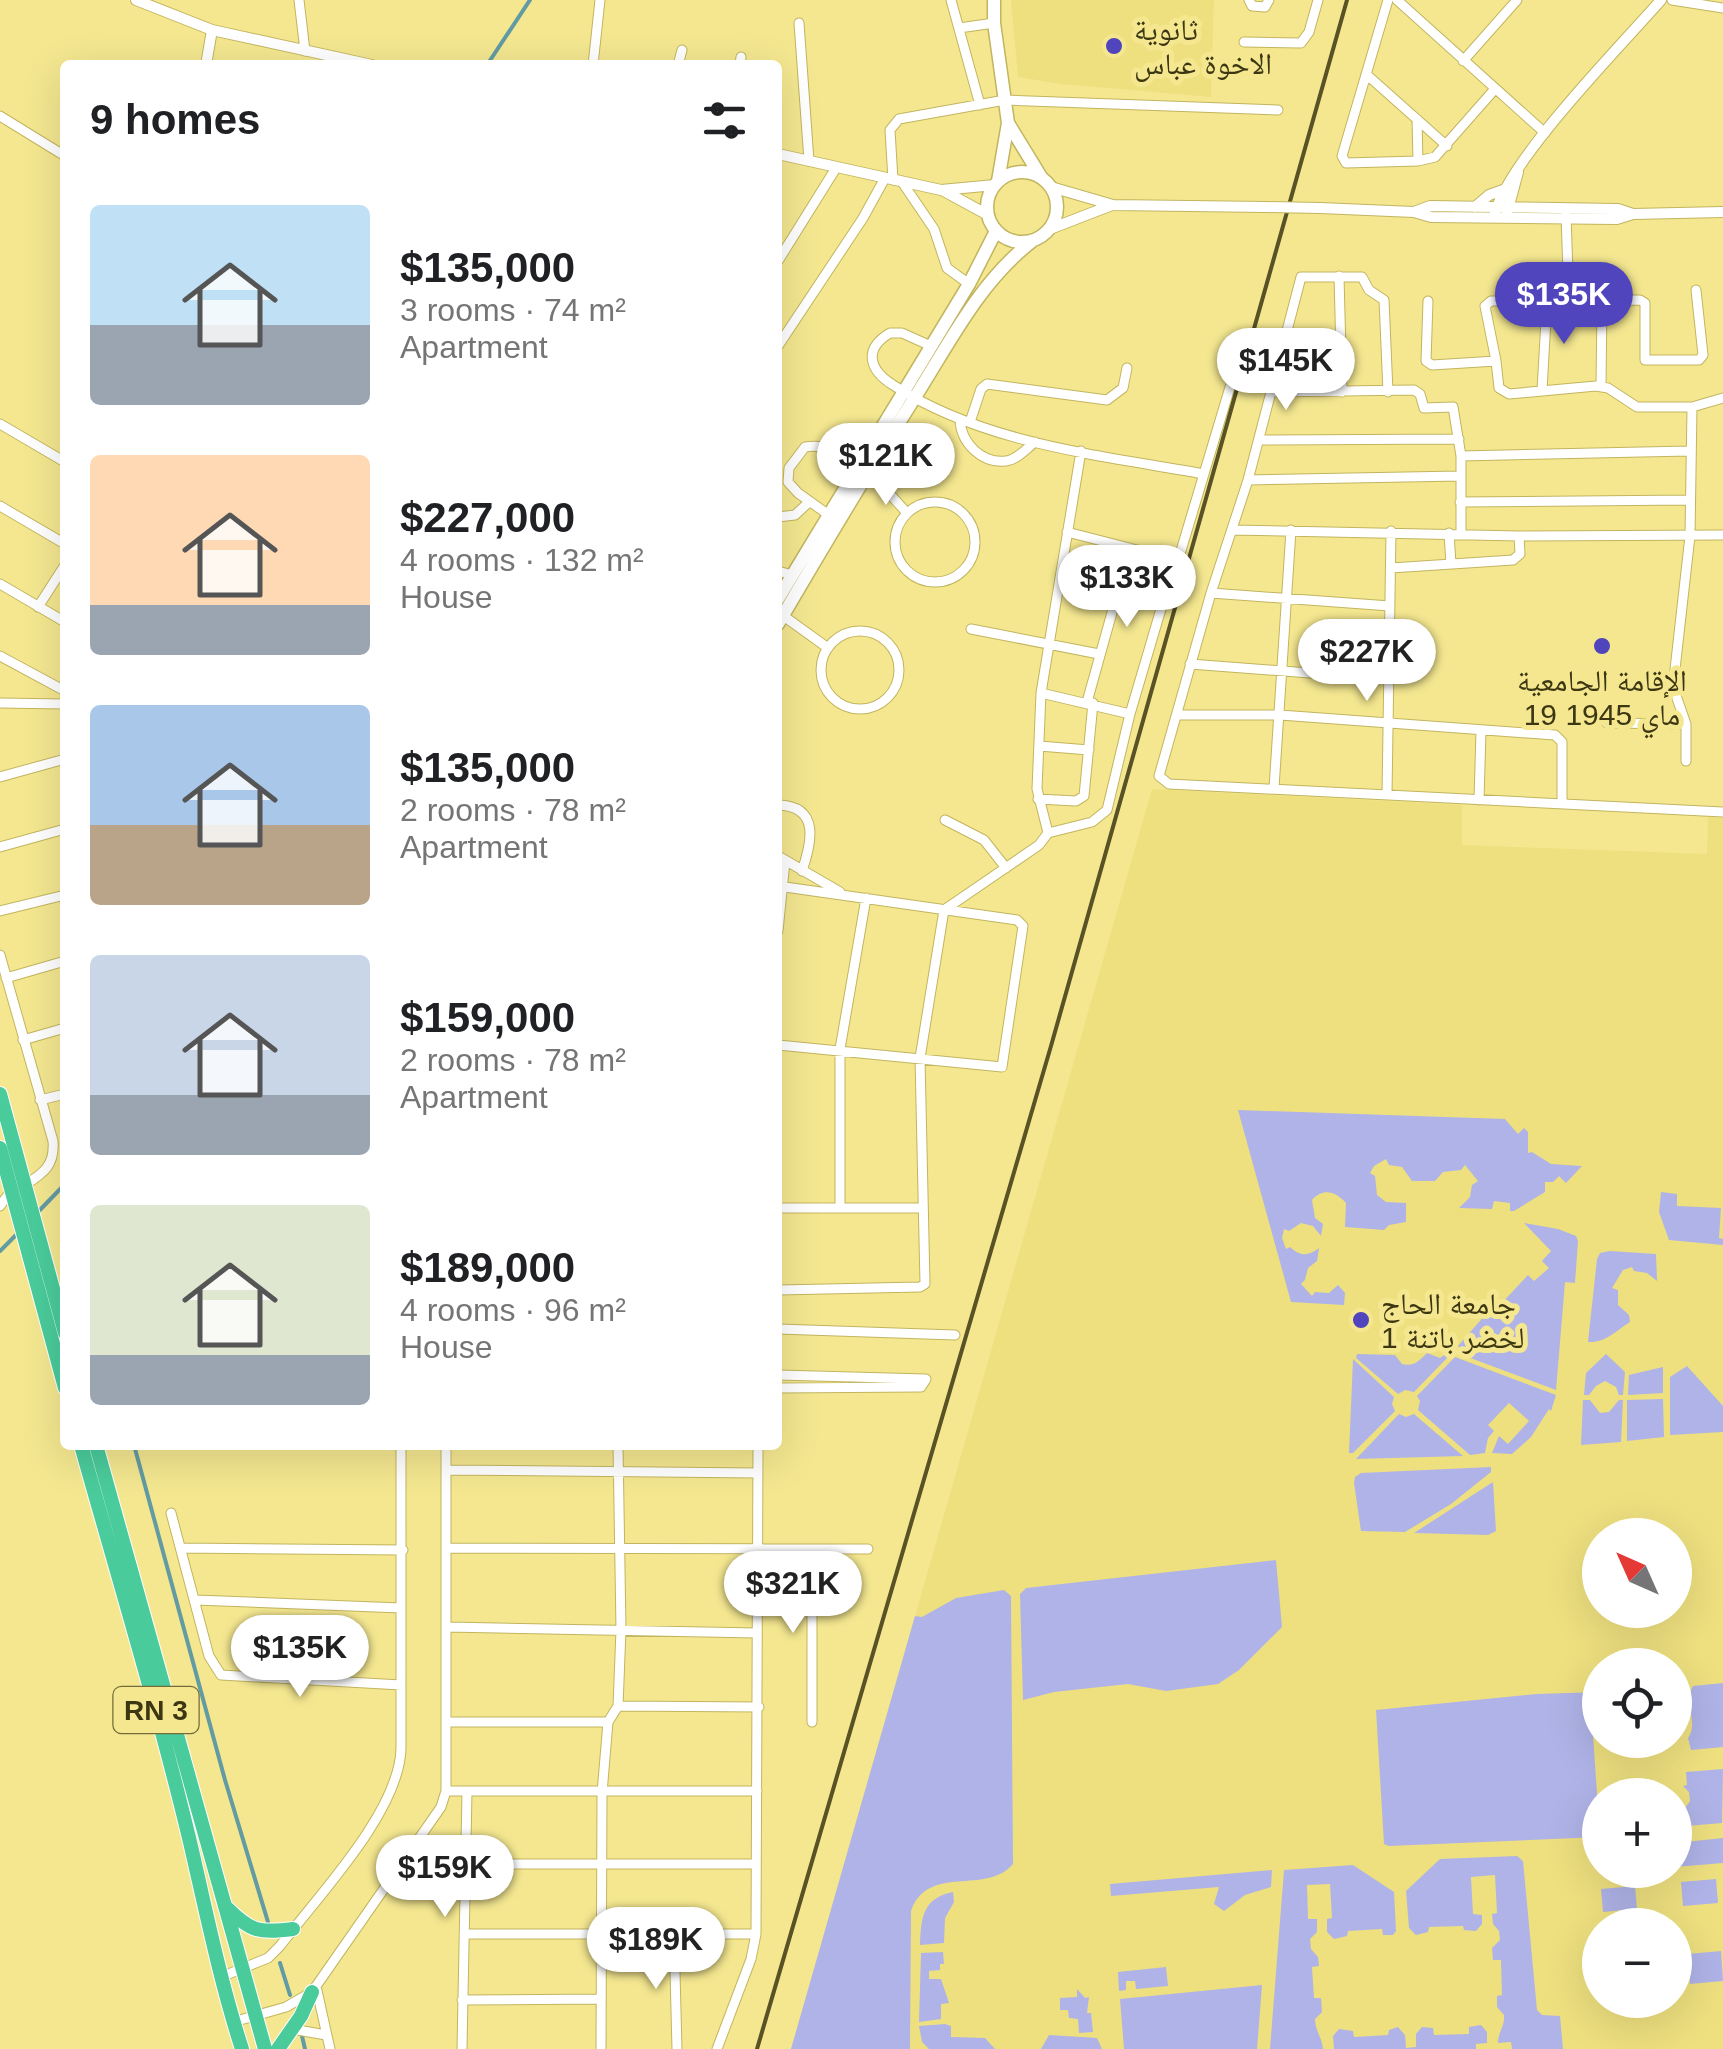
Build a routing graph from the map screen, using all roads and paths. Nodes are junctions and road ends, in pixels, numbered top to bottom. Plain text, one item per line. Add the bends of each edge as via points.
1 (136, 0) edge
2 (300, 0) edge
3 (600, 0) edge
4 (952, 0) edge
5 (994, 0) edge
6 (1249, 0) edge
7 (1269, 0) edge
8 (1318, 0) edge
9 (1388, 0) edge
10 (1397, 0) edge
11 (1517, 0) edge
12 (1660, 0) edge
13 (1672, 0) edge
14 (1720, 5) edge
15 (799, 23) dead end
16 (994, 24) junction
17 (959, 28) junction
18 (212, 30) junction
19 (1244, 42) dead end
20 (305, 50) junction
21 (682, 50) dead end
22 (207, 60) edge
23 (350, 60) edge
24 (594, 60) edge
25 (679, 60) edge
26 (1463, 60) junction
27 (1366, 74) junction
28 (1494, 90) junction
29 (1005, 100) junction
30 (980, 105) junction
31 (1278, 110) dead end
32 (0, 116) edge
33 (1417, 118) junction
34 (1008, 124) junction
35 (1545, 133) junction
36 (1447, 146) junction
37 (60, 153) edge
38 (782, 155) edge
39 (1418, 161) junction
40 (809, 162) junction
41 (836, 168) junction
42 (893, 180) junction
43 (1046, 182) junction
44 (996, 183) junction
45 (1509, 189) junction
46 (941, 190) junction
47 (1112, 205) junction
48 (1475, 208) junction
49 (1525, 208) junction
50 (1414, 212) junction
51 (1723, 212) edge
52 (1501, 213) junction
53 (1566, 213) junction
54 (988, 216) junction
55 (1050, 230) junction
56 (996, 232) junction
57 (1031, 242) junction
58 (782, 256) edge
59 (1338, 276) junction
60 (969, 284) junction
61 (1696, 290) dead end
62 (1428, 301) dead end
63 (1602, 301) junction
64 (1547, 302) junction
65 (1569, 302) junction
66 (782, 340) edge
67 (931, 346) junction
68 (1496, 361) junction
69 (1126, 368) dead end
70 (1230, 387) dead end
71 (1601, 387) junction
72 (1542, 390) junction
73 (1271, 392) junction
74 (1342, 392) junction
75 (1388, 392) junction
76 (909, 395) junction
77 (1723, 398) edge
78 (1692, 407) junction
79 (965, 421) junction
80 (0, 424) edge
81 (1459, 439) junction
82 (1259, 440) junction
83 (1035, 442) junction
84 (1081, 451) junction
85 (1690, 451) junction
86 (1461, 456) junction
87 (60, 459) edge
88 (863, 468) junction
89 (1204, 474) junction
90 (1460, 476) junction
91 (1248, 480) junction
92 (1689, 500) junction
93 (809, 502) junction
94 (1460, 502) junction
95 (0, 506) edge
96 (907, 513) junction
97 (782, 517) edge
98 (833, 518) junction
99 (1232, 530) junction
100 (1291, 530) junction
101 (1392, 531) junction
102 (1067, 532) junction
103 (1455, 533) junction
104 (1723, 535) edge
105 (1519, 536) junction
106 (1690, 536) junction
107 (60, 541) edge
108 (1130, 548) junction
109 (1176, 558) junction
110 (1452, 564) junction
111 (1391, 568) junction
112 (782, 572) edge
113 (60, 573) edge
114 (792, 575) junction
115 (0, 584) edge
116 (782, 592) edge
117 (1210, 593) junction
118 (1287, 598) junction
119 (38, 606) junction
120 (1390, 606) junction
121 (782, 612) edge
122 (60, 619) edge
123 (782, 619) edge
124 (971, 629) dead end
125 (1048, 645) junction
126 (828, 648) junction
127 (1100, 654) junction
128 (0, 656) edge
129 (1190, 664) junction
130 (1280, 671) junction
131 (1390, 679) junction
132 (60, 688) edge
133 (1041, 693) junction
134 (1090, 702) junction
135 (0, 704) edge
136 (60, 704) edge
137 (1130, 714) junction
138 (1177, 715) junction
139 (1280, 716) junction
140 (1607, 723) dead end
141 (1686, 724) junction
142 (1390, 726) junction
143 (1481, 731) junction
144 (1039, 746) junction
145 (1089, 750) junction
146 (60, 760) edge
147 (1686, 761) dead end
148 (0, 777) edge
149 (1274, 788) junction
150 (1387, 796) junction
151 (1038, 799) junction
152 (1479, 800) junction
153 (1562, 804) junction
154 (782, 805) edge
155 (1723, 812) edge
156 (945, 820) dead end
157 (60, 831) edge
158 (1048, 834) junction
159 (0, 847) edge
160 (782, 859) edge
161 (1006, 868) junction
162 (802, 870) junction
163 (782, 886) edge
164 (844, 895) junction
165 (60, 896) edge
166 (866, 898) junction
167 (944, 910) junction
168 (0, 911) edge
169 (0, 955) edge
170 (60, 962) edge
171 (6, 978) junction
172 (60, 1029) edge
173 (23, 1040) junction
174 (782, 1045) edge
175 (840, 1049) junction
176 (920, 1058) junction
177 (0, 1094) edge
178 (60, 1095) edge
179 (40, 1100) junction
180 (0, 1148) edge
181 (25, 1186) junction
182 (10, 1192) junction
183 (0, 1206) edge
184 (782, 1208) edge
185 (840, 1208) junction
186 (922, 1208) junction
187 (35, 1250) junction
188 (782, 1290) edge
189 (60, 1319) edge
190 (782, 1329) edge
191 (956, 1335) dead end
192 (60, 1365) edge
193 (782, 1375) edge
194 (782, 1388) edge
195 (82, 1450) edge
196 (97, 1450) edge
197 (400, 1450) edge
198 (446, 1450) edge
199 (618, 1450) edge
200 (758, 1450) edge
201 (446, 1470) junction
202 (618, 1473) junction
203 (758, 1473) junction
204 (171, 1513) dead end
205 (182, 1548) junction
206 (446, 1548) junction
207 (812, 1549) junction
208 (868, 1549) dead end
209 (403, 1550) junction
210 (619, 1550) junction
211 (758, 1550) junction
212 (195, 1600) junction
213 (400, 1608) junction
214 (447, 1628) junction
215 (621, 1630) junction
216 (757, 1633) junction
217 (400, 1686) junction
218 (618, 1706) junction
219 (759, 1707) junction
220 (447, 1722) junction
221 (608, 1722) junction
222 (812, 1722) dead end
223 (446, 1791) junction
224 (468, 1792) junction
225 (757, 1792) junction
226 (602, 1793) junction
227 (466, 1864) junction
228 (601, 1864) junction
229 (756, 1864) junction
230 (222, 1903) junction
231 (292, 1929) junction
232 (464, 1934) junction
233 (601, 1934) junction
234 (674, 1934) junction
235 (756, 1934) junction
236 (244, 1968) junction
237 (221, 1977) junction
238 (314, 1989) junction
239 (600, 1999) junction
240 (462, 2000) junction
241 (258, 2017) junction
242 (233, 2022) junction
243 (292, 2030) junction
244 (326, 2035) junction
245 (242, 2049) edge
246 (264, 2049) edge
247 (278, 2049) edge
248 (330, 2049) edge
249 (462, 2049) edge
250 (601, 2049) edge
251 (677, 2049) edge
252 (717, 2049) edge

1 - 18 street
2 - 20 street
3 - 24 street
4 - 17 street
5 - 16 main road
6 - 7 street via 1265,8
8 - 19 street via 1301,43
9 - 27 street
10 - 26 street
11 - 26 street
12 - 35 street
13 - 14 street
15 - 40 street
16 - 17 street
16 - 29 main road
17 - 30 street
18 - 20 street
18 - 22 street
20 - 23 street
21 - 25 street
26 - 28 street
27 - 33 street
27 - 39 street via 1344,160
28 - 35 street
28 - 36 street
29 - 30 street
29 - 31 street
29 - 34 main road
30 - 42 street via 894,121
32 - 37 street
33 - 36 street
33 - 39 street
34 - 43 main road
34 - 44 main road
35 - 45 street
36 - 39 street
38 - 40 street
40 - 41 street
41 - 42 street
41 - 58 street
42 - 46 street
42 - 60 street via 934,229 947,268
42 - 66 street
43 - 44 main road via 1023,172
43 - 47 street
43 - 55 main road via 1057,201
44 - 46 street
44 - 54 main road
45 - 48 street
45 - 49 street
45 - 52 street
46 - 54 street
47 - 50 street, bridge
47 - 55 street
48 - 50 street
48 - 52 street
49 - 52 street
49 - 53 street
50 - 52 street
51 - 53 street
52 - 53 street
53 - 65 street
54 - 56 main road
55 - 57 main road
56 - 57 main road
56 - 60 main road
57 - 76 main road via 983,290
59 - 73 street via 1299,278
59 - 74 street
59 - 75 street via 1364,278 1384,300
60 - 67 main road
61 - 63 street via 1699,360 1645,360 1644,301
62 - 68 street via 1428,364
63 - 65 street
63 - 71 street
64 - 65 street
64 - 68 street via 1487,303
64 - 72 street
67 - 76 main road
67 - 76 street via 896,332 872,349 876,372
68 - 72 street via 1499,388 1509,394
69 - 79 street via 1123,388 1108,400 987,384
70 - 89 street
71 - 72 street
71 - 78 street via 1638,407
73 - 74 street
73 - 82 street
74 - 75 street
75 - 81 street via 1414,390 1424,408 1453,407
76 - 79 street
76 - 88 main road
77 - 78 street
78 - 85 street
79 - 83 street
79 - 83 street via 960,430 967,442 990,459 1010,460
80 - 87 street
81 - 82 street
81 - 86 street
82 - 91 street
83 - 84 street
84 - 89 street
84 - 102 street
85 - 86 street
85 - 92 street
86 - 90 street
88 - 93 street via 828,446 800,450 787,474
88 - 96 street
88 - 98 main road
89 - 109 street
90 - 91 street
90 - 94 street
91 - 99 street
92 - 94 street
92 - 106 street
93 - 97 street via 795,516
93 - 98 street
94 - 103 street
95 - 107 street
96 - 96 street via 895,535 903,567 932,582 962,571 975,541 961,511 930,502
98 - 114 main road
98 - 121 main road
99 - 100 street
99 - 117 street
100 - 101 street
100 - 118 street
101 - 103 street
101 - 111 street
102 - 108 street
102 - 125 street
103 - 105 street
103 - 110 street
104 - 106 street
105 - 106 street
105 - 110 street via 1520,554 1513,560
106 - 141 street via 1673,687
108 - 109 street
108 - 127 street
109 - 137 street
110 - 111 street
111 - 120 street
112 - 114 street
113 - 119 street
114 - 116 main road
115 - 119 street
117 - 118 street
117 - 129 street
118 - 120 street
118 - 130 street
119 - 122 street
120 - 131 street
123 - 126 street
124 - 125 street
125 - 127 street
125 - 133 street
126 - 126 street via 822,679 842,704 865,709 892,692 898,661 886,640 855,632
127 - 134 street
128 - 132 street
129 - 130 street
129 - 138 street
130 - 131 street
130 - 139 street
131 - 142 street
133 - 134 street
133 - 144 street
134 - 137 street
134 - 145 street
135 - 136 street
137 - 158 street via 1107,810 1092,822
138 - 139 street
138 - 149 street via 1159,776 1164,782
139 - 142 street
139 - 149 street
140 - 141 street
141 - 147 street
142 - 143 street
142 - 150 street
143 - 152 street
143 - 153 street via 1560,738
144 - 145 street
144 - 151 street
145 - 151 street via 1081,800
146 - 148 street
149 - 150 street
150 - 152 street
151 - 158 street
152 - 153 street
153 - 155 street
154 - 162 street via 809,822
156 - 161 street via 984,840
157 - 159 street
158 - 161 street
160 - 162 street
161 - 167 street
162 - 164 street
163 - 164 street
164 - 166 street
165 - 168 street
166 - 167 street
166 - 175 street
167 - 176 street
167 - 176 street via 1023,926 1002,1068
169 - 171 street
170 - 171 street
171 - 173 street
172 - 173 street
173 - 179 street
174 - 175 street
175 - 176 street
175 - 185 street
176 - 186 street
177 - 181 highway
178 - 179 street
179 - 181 street via 54,1156
180 - 182 highway
181 - 187 highway
182 - 183 street
182 - 187 highway
184 - 185 street
185 - 186 street
186 - 188 street via 923,1286
187 - 189 highway
187 - 192 highway
190 - 191 street
193 - 194 street via 926,1379 921,1388
195 - 237 highway, RN 3
196 - 230 highway, RN 3
197 - 209 street
198 - 201 street
199 - 202 street
200 - 203 street
201 - 202 street
201 - 206 street
202 - 203 street
202 - 210 street
203 - 211 street
204 - 205 street
205 - 209 street
205 - 212 street
206 - 210 street
206 - 214 street
207 - 208 street
207 - 211 street
207 - 222 street
209 - 213 street
210 - 211 street
210 - 215 street
211 - 216 street
212 - 213 street
212 - 217 street via 209,1656 222,1675
213 - 217 street
214 - 215 street
214 - 220 street
215 - 216 street
215 - 218 street
216 - 219 street
217 - 231 street via 401,1766 395,1784 362,1840
218 - 219 street
218 - 221 street
219 - 225 street
220 - 221 street
220 - 223 street
221 - 226 street
223 - 224 street
223 - 238 street via 432,1823
224 - 226 street
224 - 227 street
225 - 226 street
225 - 229 street
226 - 228 street
227 - 228 street
227 - 232 street
228 - 229 street
228 - 233 street
229 - 235 street
230 - 231 highway via 244,1925 263,1932
230 - 236 highway, RN 3
231 - 236 street via 268,1958
232 - 233 street
232 - 240 street
233 - 234 street
233 - 239 street
234 - 235 street
234 - 251 street
235 - 252 street
236 - 237 street
236 - 241 highway, RN 3
237 - 242 highway, RN 3
238 - 241 street
238 - 243 highway
238 - 244 street
239 - 240 street
239 - 250 street
240 - 249 street
241 - 242 street
241 - 246 highway, RN 3
242 - 245 highway, RN 3
243 - 244 street
243 - 247 highway
244 - 248 street

